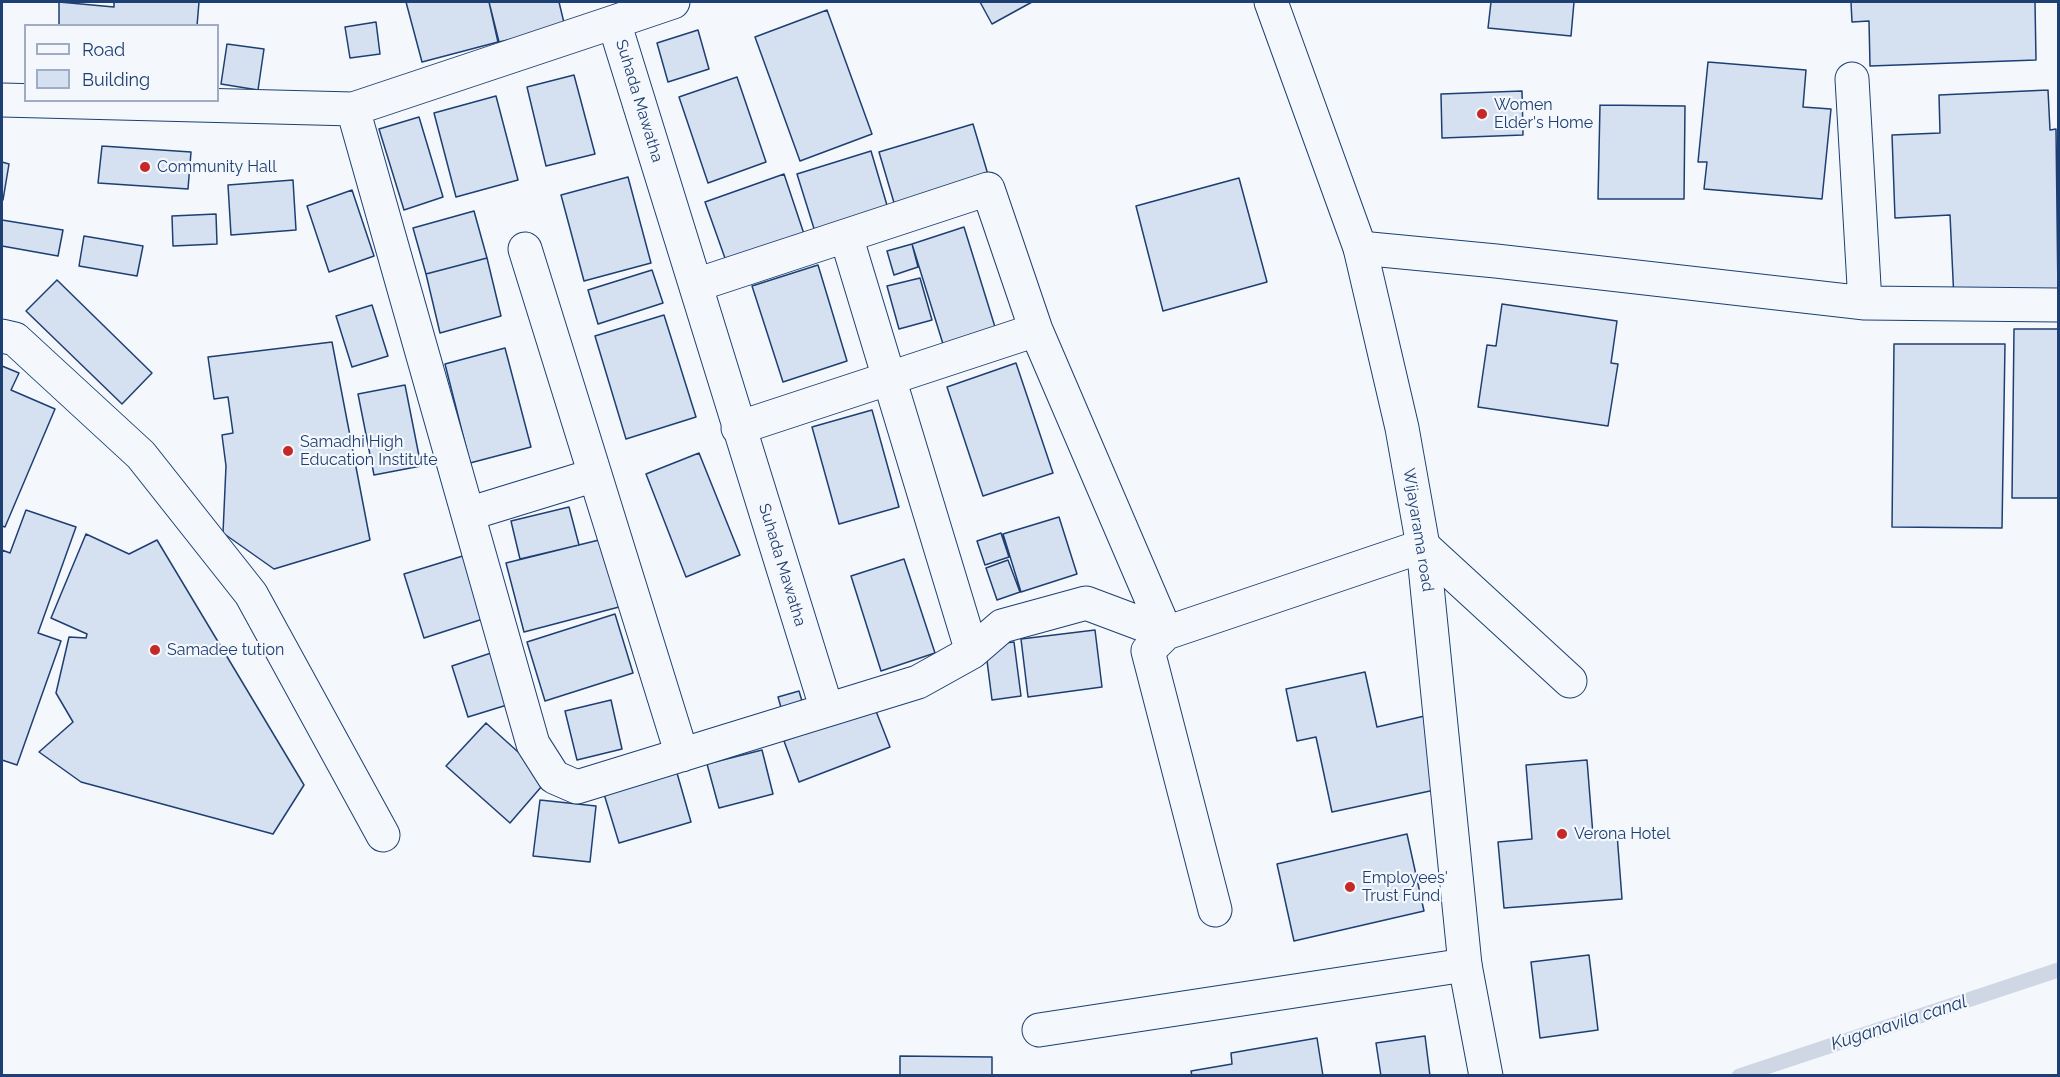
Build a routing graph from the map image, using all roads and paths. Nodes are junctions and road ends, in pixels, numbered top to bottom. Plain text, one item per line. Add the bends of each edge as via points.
1 (673, 2) edge
2 (1271, 2) edge
3 (614, 22) junction
4 (1852, 79) dead end
5 (2, 100) edge
6 (24, 101) edge
7 (80, 102) edge
8 (353, 109) junction
9 (846, 236) junction
10 (1360, 248) junction
11 (525, 249) dead end
12 (696, 285) junction
13 (1865, 303) junction
14 (2058, 305) edge
15 (1036, 330) junction
16 (2, 336) edge
17 (890, 379) junction
18 (738, 428) junction
19 (595, 475) junction
20 (468, 514) junction
21 (1423, 546) junction
22 (1166, 633) junction
23 (972, 652) junction
24 (1570, 681) dead end
25 (827, 710) junction
26 (682, 755) junction
27 (383, 836) dead end
28 (1215, 910) dead end
29 (1465, 964) junction
30 (1039, 1030) dead end
31 (1486, 1076) edge

1 - 3 street
2 - 10 street, Wijayarama road
3 - 8 street, Suhada Mawatha
3 - 12 street, Suhada Mawatha
4 - 13 street
5 - 6 street, Suhada Mawatha
7 - 8 street, Suhada Mawatha
8 - 20 street
9 - 12 street
9 - 15 street via 988,189
9 - 17 street
10 - 13 street
10 - 21 street, Wijayarama road via 1402,428
11 - 19 street
12 - 18 street, Suhada Mawatha
13 - 14 street
15 - 17 street
15 - 22 street
16 - 27 street via 15,339 141,455 251,594
17 - 18 street
17 - 23 street
18 - 25 street, Suhada Mawatha
19 - 20 street
19 - 26 street
20 - 26 street via 533,744 554,777 577,787
21 - 22 street
21 - 24 street
21 - 29 street, Wijayarama road
22 - 23 street via 1086,603 1002,626
22 - 28 street via 1148,651
23 - 25 street via 918,682
25 - 26 street
29 - 30 street
29 - 31 street, Wijayarama road

